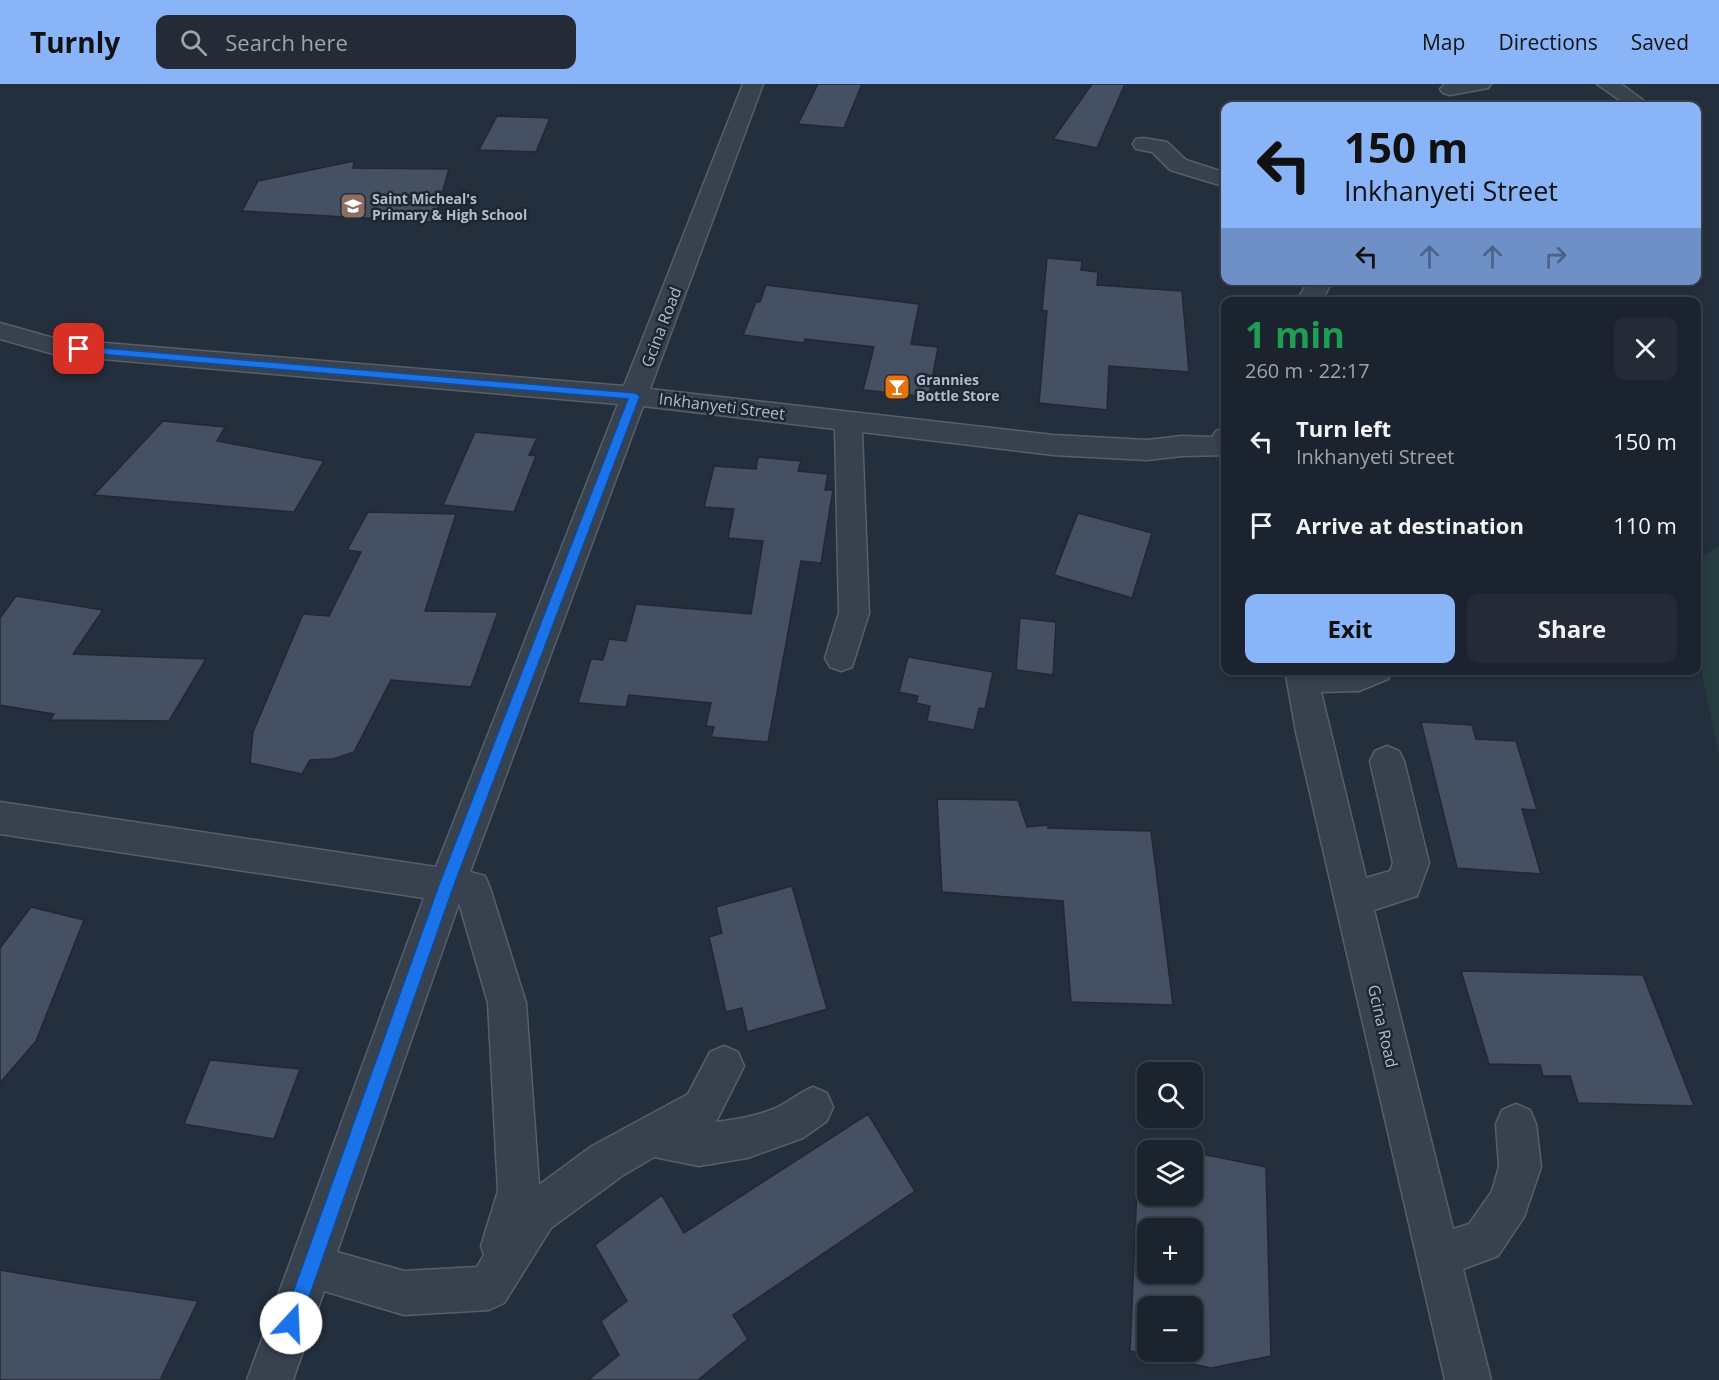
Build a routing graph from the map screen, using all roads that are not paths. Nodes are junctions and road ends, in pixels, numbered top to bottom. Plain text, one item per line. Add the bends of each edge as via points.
1 (753, 84) edge
2 (1481, 84) edge
3 (1607, 84) edge
4 (1447, 86) edge
5 (1440, 102) edge
6 (1635, 102) edge
7 (1144, 144) dead end
8 (1221, 178) edge
9 (0, 331) edge
10 (635, 396) junction
11 (848, 421) junction
12 (1221, 447) edge
13 (841, 658) dead end
14 (1302, 675) edge
15 (1366, 675) edge
16 (1387, 761) dead end
17 (0, 818) edge
18 (459, 887) junction
19 (1353, 899) junction
20 (724, 1066) dead end
21 (813, 1107) dead end
22 (1516, 1124) dead end
23 (650, 1136) junction
24 (1438, 1255) junction
25 (311, 1266) junction
26 (489, 1288) junction
27 (270, 1380) edge
28 (1468, 1380) edge

1 - 10 street, Gcina Road
2 - 4 street
3 - 6 street
4 - 5 street
7 - 8 street via 1159,147 1178,165
9 - 10 street, Inkhanyeti Street via 57,347
10 - 11 street, Inkhanyeti Street
10 - 18 street, Gcina Road
11 - 12 street, Inkhanyeti Street via 1053,445 1147,450
11 - 13 street via 854,613
14 - 15 street
14 - 19 street, Gcina Road
16 - 19 street via 1411,863 1404,884
17 - 18 street
18 - 25 street, Gcina Road
18 - 26 street via 507,1003 519,1191
19 - 24 street, Gcina Road
20 - 23 street via 702,1108
21 - 23 street via 789,1124 747,1138 699,1145
22 - 24 street via 1520,1167 1509,1202 1484,1241
23 - 26 street via 607,1161 536,1213
24 - 28 street, Gcina Road
25 - 26 street via 404,1293
25 - 27 street, Gcina Road

